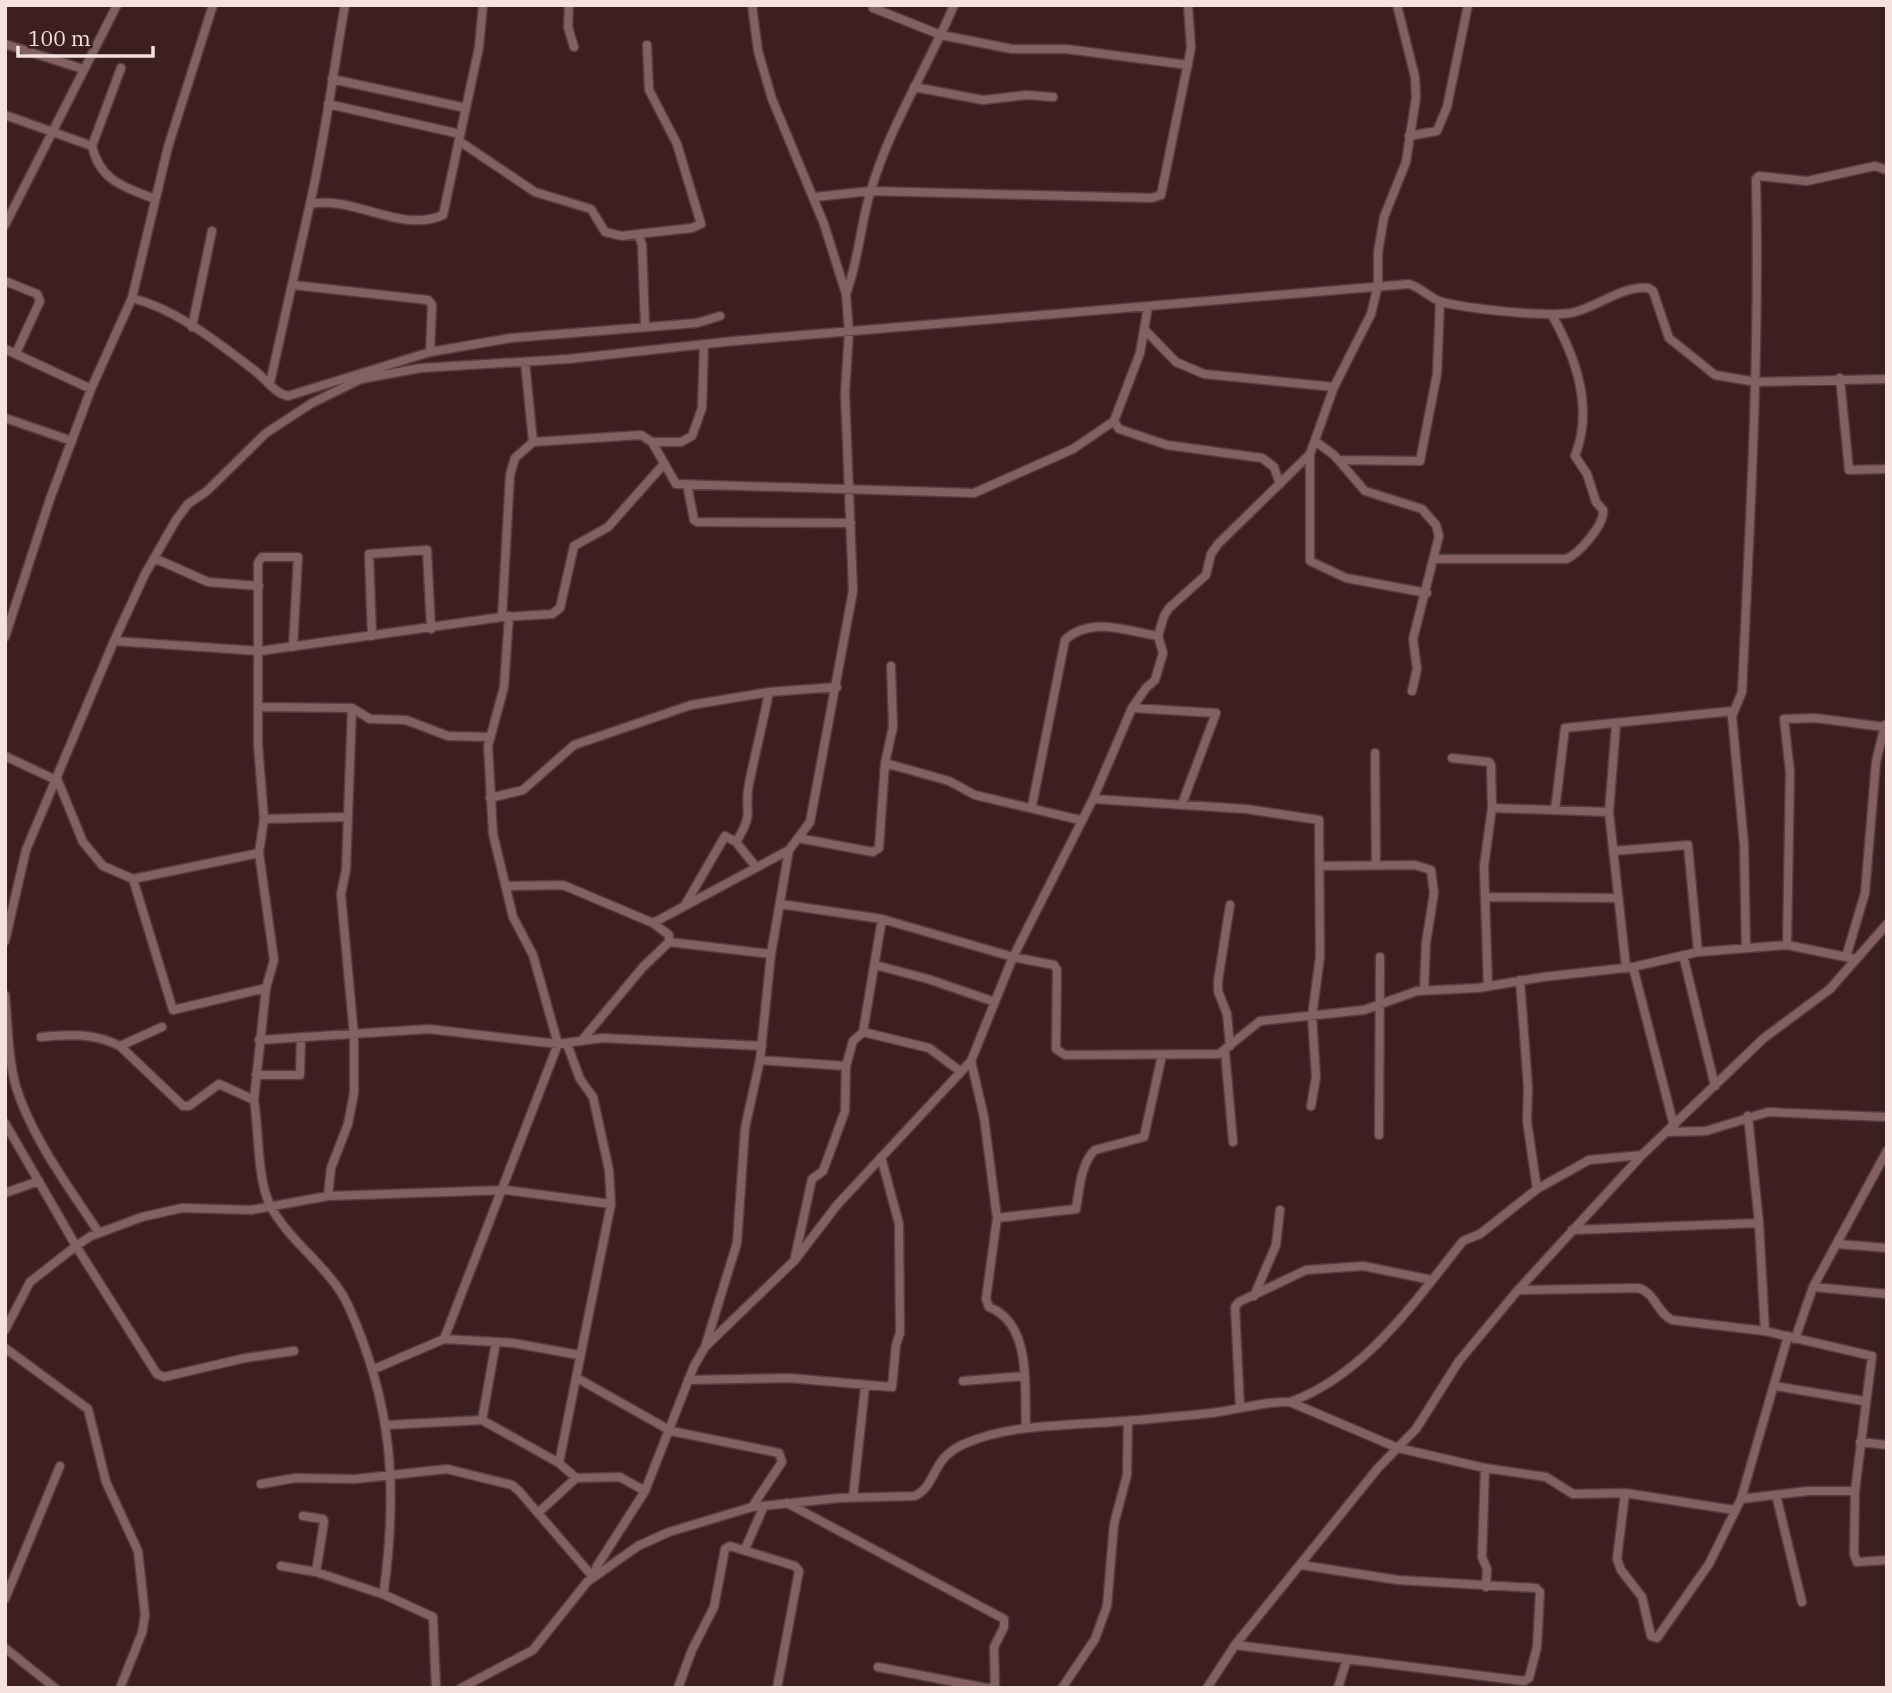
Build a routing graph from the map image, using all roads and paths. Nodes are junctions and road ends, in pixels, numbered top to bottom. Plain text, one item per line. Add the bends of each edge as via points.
1 (117, 5) edge
2 (213, 5) edge
3 (345, 5) edge
4 (483, 5) edge
5 (569, 5) edge
6 (752, 5) edge
7 (954, 5) edge
8 (1188, 5) edge
9 (1397, 5) edge
10 (1468, 5) edge
11 (873, 8) dead end
12 (942, 35) junction
13 (5, 44) edge
14 (647, 45) dead end
15 (573, 47) dead end
16 (1188, 65) junction
17 (121, 68) dead end
18 (83, 69) junction
19 (332, 79) junction
20 (914, 87) junction
21 (1053, 97) dead end
22 (328, 104) junction
23 (466, 108) junction
24 (5, 115) edge
25 (54, 130) junction
26 (1409, 136) junction
27 (460, 138) junction
28 (92, 146) junction
29 (1887, 170) edge
30 (870, 191) junction
31 (815, 197) junction
32 (155, 199) junction
33 (310, 204) junction
34 (5, 225) edge
35 (212, 231) dead end
36 (638, 234) junction
37 (5, 281) edge
38 (293, 285) junction
39 (1378, 285) junction
40 (846, 294) junction
41 (132, 299) junction
42 (1440, 301) junction
43 (1148, 307) junction
44 (1552, 315) junction
45 (720, 316) dead end
46 (645, 326) junction
47 (192, 327) junction
48 (1146, 330) junction
49 (849, 332) junction
50 (704, 344) junction
51 (5, 349) edge
52 (430, 352) junction
53 (16, 353) junction
54 (525, 362) junction
55 (1839, 378) junction
56 (1887, 379) edge
57 (1756, 382) junction
58 (270, 383) junction
59 (1334, 387) junction
60 (91, 389) junction
61 (5, 418) edge
62 (1114, 421) junction
63 (1315, 440) junction
64 (72, 441) junction
65 (533, 442) junction
66 (652, 442) junction
67 (1310, 454) junction
68 (1339, 460) junction
69 (663, 465) junction
70 (1887, 469) edge
71 (687, 484) junction
72 (1280, 484) junction
73 (849, 490) junction
74 (850, 523) junction
75 (154, 558) junction
76 (1434, 559) junction
77 (259, 586) junction
78 (1427, 593) junction
79 (506, 617) junction
80 (431, 629) junction
81 (372, 636) junction
82 (1158, 636) junction
83 (5, 637) edge
84 (114, 641) junction
85 (293, 647) junction
86 (260, 651) junction
87 (891, 666) dead end
88 (837, 687) junction
89 (1412, 691) dead end
90 (769, 692) junction
91 (258, 707) junction
92 (352, 708) junction
93 (1132, 709) junction
94 (1732, 711) junction
95 (1616, 725) junction
96 (1885, 725) edge
97 (489, 737) junction
98 (1375, 753) dead end
99 (5, 756) edge
100 (1452, 758) dead end
101 (885, 763) junction
102 (58, 781) junction
103 (490, 798) junction
104 (1093, 799) junction
105 (1182, 804) junction
106 (1032, 806) junction
107 (1492, 808) junction
108 (1555, 810) junction
109 (1609, 812) junction
110 (347, 817) junction
111 (264, 819) junction
112 (1080, 820) junction
113 (798, 838) junction
114 (736, 842) junction
115 (789, 850) junction
116 (1613, 851) junction
117 (259, 853) junction
118 (1376, 864) junction
119 (1320, 866) junction
120 (756, 867) junction
121 (133, 879) junction
122 (507, 886) junction
123 (1485, 897) junction
124 (1617, 898) junction
125 (780, 904) junction
126 (685, 905) junction
127 (1230, 905) dead end
128 (882, 919) junction
129 (653, 922) junction
130 (1887, 924) edge
131 (5, 941) edge
132 (669, 942) junction
133 (1787, 945) junction
134 (1746, 948) junction
135 (1698, 952) junction
136 (771, 954) junction
137 (1683, 955) junction
138 (1013, 957) junction
139 (1380, 957) dead end
140 (1846, 957) junction
141 (1856, 959) junction
142 (875, 965) junction
143 (1630, 967) junction
144 (1520, 980) junction
145 (1488, 987) junction
146 (266, 988) junction
147 (1424, 990) junction
148 (5, 995) edge
149 (995, 1002) junction
150 (1380, 1004) junction
151 (1312, 1016) junction
152 (162, 1027) dead end
153 (863, 1032) junction
154 (354, 1035) junction
155 (41, 1037) dead end
156 (301, 1037) junction
157 (583, 1039) junction
158 (259, 1041) junction
159 (562, 1044) junction
160 (120, 1046) junction
161 (762, 1046) junction
162 (1227, 1049) junction
163 (1162, 1055) junction
164 (760, 1060) junction
165 (971, 1061) junction
166 (846, 1066) junction
167 (960, 1071) junction
168 (256, 1075) junction
169 (1715, 1086) junction
170 (254, 1100) junction
171 (1311, 1106) dead end
172 (1748, 1116) junction
173 (1887, 1117) edge
174 (5, 1123) edge
175 (1674, 1126) junction
176 (1666, 1132) junction
177 (1379, 1135) dead end
178 (1233, 1142) dead end
179 (1887, 1151) edge
180 (1642, 1155) junction
181 (881, 1157) junction
182 (39, 1181) junction
183 (1537, 1189) junction
184 (502, 1192) junction
185 (5, 1193) edge
186 (328, 1196) junction
187 (611, 1204) junction
188 (270, 1205) junction
189 (1280, 1210) dead end
190 (998, 1218) junction
191 (1759, 1223) junction
192 (1573, 1230) junction
193 (99, 1233) junction
194 (1838, 1244) junction
195 (76, 1246) junction
196 (1887, 1248) edge
197 (794, 1260) junction
198 (1432, 1280) junction
199 (1812, 1287) junction
200 (1518, 1290) junction
201 (1887, 1294) edge
202 (1254, 1296) junction
203 (5, 1329) edge
204 (1765, 1331) junction
205 (1792, 1337) junction
206 (444, 1339) junction
207 (496, 1342) junction
208 (705, 1347) junction
209 (5, 1348) edge
210 (295, 1351) dead end
211 (579, 1355) junction
212 (372, 1370) junction
213 (1024, 1376) junction
214 (577, 1378) junction
215 (688, 1380) junction
216 (963, 1381) dead end
217 (1775, 1386) junction
218 (865, 1387) junction
219 (1864, 1401) junction
220 (1290, 1402) junction
221 (1240, 1408) junction
222 (482, 1420) junction
223 (1128, 1421) junction
224 (387, 1424) junction
225 (1026, 1428) junction
226 (671, 1432) junction
227 (1860, 1442) junction
228 (1887, 1446) edge
229 (1398, 1448) junction
230 (559, 1463) junction
231 (60, 1466) dead end
232 (1485, 1468) junction
233 (390, 1474) junction
234 (576, 1478) junction
235 (261, 1484) dead end
236 (645, 1491) junction
237 (1855, 1491) junction
238 (1625, 1493) junction
239 (1776, 1495) junction
240 (853, 1497) junction
241 (1741, 1499) junction
242 (787, 1503) junction
243 (764, 1506) junction
244 (752, 1507) junction
245 (1734, 1510) junction
246 (538, 1513) junction
247 (303, 1516) dead end
248 (745, 1549) junction
249 (1887, 1560) edge
250 (1301, 1565) junction
251 (281, 1566) dead end
252 (316, 1572) junction
253 (593, 1577) junction
254 (1486, 1587) junction
255 (385, 1595) junction
256 (5, 1599) edge
257 (1802, 1602) dead end
258 (1235, 1645) junction
259 (5, 1648) edge
260 (1347, 1659) junction
261 (878, 1667) dead end
262 (55, 1688) edge
263 (120, 1688) edge
264 (436, 1688) edge
265 (461, 1688) edge
266 (678, 1688) edge
267 (777, 1688) edge
268 (988, 1688) edge
269 (1062, 1688) edge
270 (1207, 1688) edge
271 (1338, 1688) edge

1 - 18 street
2 - 32 street
3 - 19 street
4 - 23 street
5 - 15 street
6 - 31 street via 758,51 772,99
7 - 12 street
8 - 16 street
9 - 26 street via 1417,88
10 - 26 street via 1447,107 1437,131
11 - 12 street
12 - 16 street via 1012,49 1066,49
12 - 20 street
13 - 18 street
14 - 36 street via 649,90 677,144 701,224
16 - 30 street via 1161,195
17 - 28 street
18 - 25 street
19 - 22 street
19 - 23 street
20 - 21 street via 983,100
20 - 30 street
22 - 27 street
22 - 33 street
23 - 27 street
24 - 25 street
25 - 28 street
25 - 34 street
26 - 39 street via 1406,162 1384,217
27 - 33 street via 443,215 415,220
27 - 36 street via 535,192 591,209 605,232
28 - 32 street via 97,166 119,185
29 - 57 street via 1875,166 1807,181 1757,177
30 - 31 street
30 - 40 street via 858,261
31 - 40 street
32 - 41 street
33 - 38 street
35 - 47 street
36 - 46 street
37 - 53 street via 37,294 40,301
38 - 52 street via 428,300 432,305
38 - 58 street
39 - 42 street via 1409,284
39 - 43 street
39 - 59 street via 1371,314
40 - 49 street
41 - 47 street
41 - 60 street
42 - 44 street
42 - 68 street via 1437,374 1420,461
43 - 48 street
43 - 49 street
44 - 57 street via 1588,308 1635,288 1648,288 1669,338 1713,373
44 - 76 street via 1569,346 1584,400 1583,435 1574,456 1587,474 1603,518 1574,556 1566,559
45 - 46 street via 697,323
46 - 52 street via 511,338
47 - 58 street
48 - 59 street via 1176,362 1204,374
48 - 62 street
49 - 50 street
49 - 73 street via 845,393
50 - 54 street
50 - 66 street via 702,408 692,436 681,442
51 - 53 street
52 - 58 street via 288,396 278,394
53 - 60 street
54 - 65 street
54 - 75 street via 399,370 361,379 312,403 266,433 188,504
55 - 56 street
55 - 57 street
55 - 70 street via 1849,470
57 - 94 street via 1742,692
59 - 63 street
60 - 64 street
61 - 64 street
62 - 72 street via 1119,429 1167,445 1262,458 1274,467
62 - 73 street via 1073,449 974,493
63 - 67 street
63 - 68 street
64 - 83 street
65 - 66 street via 641,435
65 - 79 street via 515,458 510,475
66 - 69 street
67 - 72 street
67 - 78 street via 1310,561 1346,578
68 - 76 street via 1365,491 1422,509 1430,516 1439,536
69 - 71 street via 673,482
69 - 79 street via 608,527 574,546 557,612
71 - 73 street
71 - 74 street via 697,522
72 - 82 street via 1218,544 1211,554 1209,572 1169,608
73 - 74 street
74 - 88 street via 853,591
75 - 77 street via 208,582
75 - 84 street
76 - 78 street
77 - 85 street via 259,559 298,557
77 - 86 street
78 - 89 street via 1413,639 1417,670
79 - 80 street
79 - 97 street via 505,687
80 - 81 street
80 - 81 street via 427,550 369,554
81 - 85 street
82 - 93 street via 1163,653 1155,680
82 - 106 street via 1099,625 1077,630 1065,640
84 - 86 street
84 - 102 street
85 - 86 street
86 - 91 street
87 - 101 street via 894,727
88 - 90 street
88 - 113 street via 810,822
90 - 103 street via 691,705 574,745 523,790
90 - 114 street via 748,785 749,822
91 - 92 street
91 - 111 street
92 - 97 street via 370,719 406,720 448,736
92 - 110 street
93 - 104 street
93 - 105 street via 1216,713
94 - 95 street via 1619,721
94 - 134 street via 1744,844
95 - 108 street via 1565,728
95 - 109 street
96 - 133 street via 1784,719 1790,772
96 - 140 street via 1876,762 1865,893
97 - 103 street
98 - 118 street
99 - 102 street
100 - 107 street via 1489,761
101 - 106 street via 949,781 975,795
101 - 113 street via 877,851
102 - 121 street via 83,842 103,866
102 - 131 street via 26,850
103 - 122 street via 493,834
104 - 105 street
104 - 112 street
105 - 119 street via 1319,820
106 - 112 street
107 - 108 street
107 - 123 street via 1483,866
108 - 109 street
109 - 116 street
110 - 111 street
110 - 154 street via 341,894
111 - 117 street
112 - 138 street
113 - 115 street
114 - 120 street
114 - 126 street via 729,835 721,839
115 - 120 street
115 - 125 street
116 - 124 street
116 - 135 street via 1688,845
117 - 121 street
117 - 146 street via 274,951
118 - 119 street
118 - 147 street via 1415,865 1434,874
119 - 151 street via 1320,957
120 - 126 street
121 - 146 street via 173,1010
122 - 129 street via 563,885
122 - 159 street via 513,917 533,955
123 - 124 street
123 - 145 street
124 - 143 street
125 - 128 street
125 - 136 street
126 - 129 street
127 - 162 street via 1218,981 1227,1014
128 - 138 street
128 - 142 street
129 - 132 street via 669,935
130 - 141 street
132 - 136 street
132 - 157 street
133 - 134 street
133 - 140 street
134 - 135 street
135 - 137 street
136 - 161 street
137 - 143 street
137 - 169 street
138 - 149 street
138 - 163 street via 1054,965 1056,1049 1060,1053
139 - 150 street
140 - 141 street
141 - 169 street via 1829,989 1764,1038
142 - 149 street
142 - 153 street
143 - 144 street
143 - 175 street
144 - 145 street
144 - 183 street via 1527,1121
145 - 147 street
146 - 158 street
147 - 150 street
148 - 193 street via 16,1085 25,1111
149 - 165 street
150 - 151 street
150 - 177 street
151 - 162 street via 1254,1023
151 - 171 street via 1316,1077
152 - 160 street
153 - 166 street via 853,1041
153 - 167 street via 929,1048
154 - 156 street
154 - 159 street via 429,1029
154 - 186 street via 352,1109 332,1161
155 - 160 street via 96,1036
156 - 158 street
156 - 168 street via 300,1075
157 - 159 street
157 - 161 street
158 - 168 street
159 - 184 street
159 - 187 street via 593,1097 609,1170
160 - 170 street via 183,1105 189,1106 219,1084
161 - 164 street
162 - 163 street via 1219,1054
162 - 178 street
163 - 190 street via 1144,1137 1089,1155 1076,1209
164 - 166 street
164 - 208 street via 745,1128 738,1238
165 - 167 street
165 - 190 street
166 - 197 street via 845,1111 823,1171 812,1180
167 - 181 street
168 - 170 street
169 - 175 street
170 - 188 street
172 - 173 street via 1768,1112
172 - 176 street via 1706,1130
172 - 191 street
174 - 182 street
175 - 176 street
176 - 180 street
179 - 194 street
180 - 183 street via 1589,1160
180 - 192 street
181 - 197 street
181 - 218 street via 899,1224 900,1336 892,1387
182 - 185 street
182 - 195 street
183 - 198 street via 1480,1234 1463,1241
184 - 186 street
184 - 187 street
184 - 206 street
186 - 188 street
187 - 211 street
188 - 193 street via 251,1210 182,1208
188 - 212 street via 339,1290
189 - 202 street via 1276,1245
190 - 213 street via 986,1299 1019,1339
191 - 192 street
191 - 204 street
192 - 200 street
193 - 195 street
194 - 196 street
194 - 199 street
195 - 203 street via 30,1282
195 - 210 street via 160,1377
197 - 208 street
198 - 202 street via 1363,1266 1311,1269
198 - 220 street via 1342,1376
199 - 201 street
199 - 205 street
200 - 204 street via 1638,1288 1648,1292 1672,1320
200 - 229 street via 1459,1361 1416,1429
202 - 221 street via 1235,1307
204 - 205 street
205 - 217 street
205 - 219 street via 1871,1356
206 - 207 street
206 - 212 street
207 - 211 street
207 - 222 street
208 - 215 street
209 - 263 street via 88,1409 106,1482 138,1551 145,1615
211 - 214 street
212 - 224 street
213 - 216 street
213 - 225 street
214 - 226 street
214 - 230 street
215 - 218 street via 789,1377
215 - 226 street
217 - 219 street
217 - 241 street
218 - 240 street
219 - 227 street
220 - 221 street
220 - 229 street
221 - 223 street
222 - 224 street
222 - 230 street
223 - 225 street
223 - 269 street via 1127,1475 1114,1524 1107,1606 1095,1639
224 - 233 street
225 - 240 street via 952,1450 942,1457 924,1491 915,1496
226 - 236 street
226 - 244 street via 779,1453 782,1462
227 - 228 street
227 - 237 street
229 - 232 street
229 - 250 street
230 - 234 street
231 - 256 street
232 - 238 street via 1546,1477 1582,1496
232 - 254 street via 1482,1557
233 - 235 street
233 - 246 street via 463,1471 512,1486
233 - 255 street
234 - 236 street via 620,1477
234 - 246 street
236 - 253 street
237 - 239 street
237 - 249 street via 1855,1561
238 - 245 street
238 - 245 street via 1617,1559 1620,1570 1642,1597 1654,1638 1709,1564
239 - 241 street
239 - 257 street
240 - 242 street
241 - 245 street
242 - 243 street
242 - 268 street via 1004,1619 994,1647 995,1684
243 - 244 street
243 - 248 street
244 - 253 street via 669,1532 638,1546
246 - 253 street
247 - 252 street via 324,1522
248 - 266 street via 725,1549 714,1607
248 - 267 street via 799,1571
250 - 254 street
250 - 258 street
251 - 252 street
252 - 255 street
253 - 265 street via 533,1650
254 - 260 street via 1536,1588 1540,1592 1537,1647 1527,1681
255 - 264 street via 433,1617
258 - 260 street
258 - 270 street
259 - 262 street
260 - 271 street
261 - 268 street

